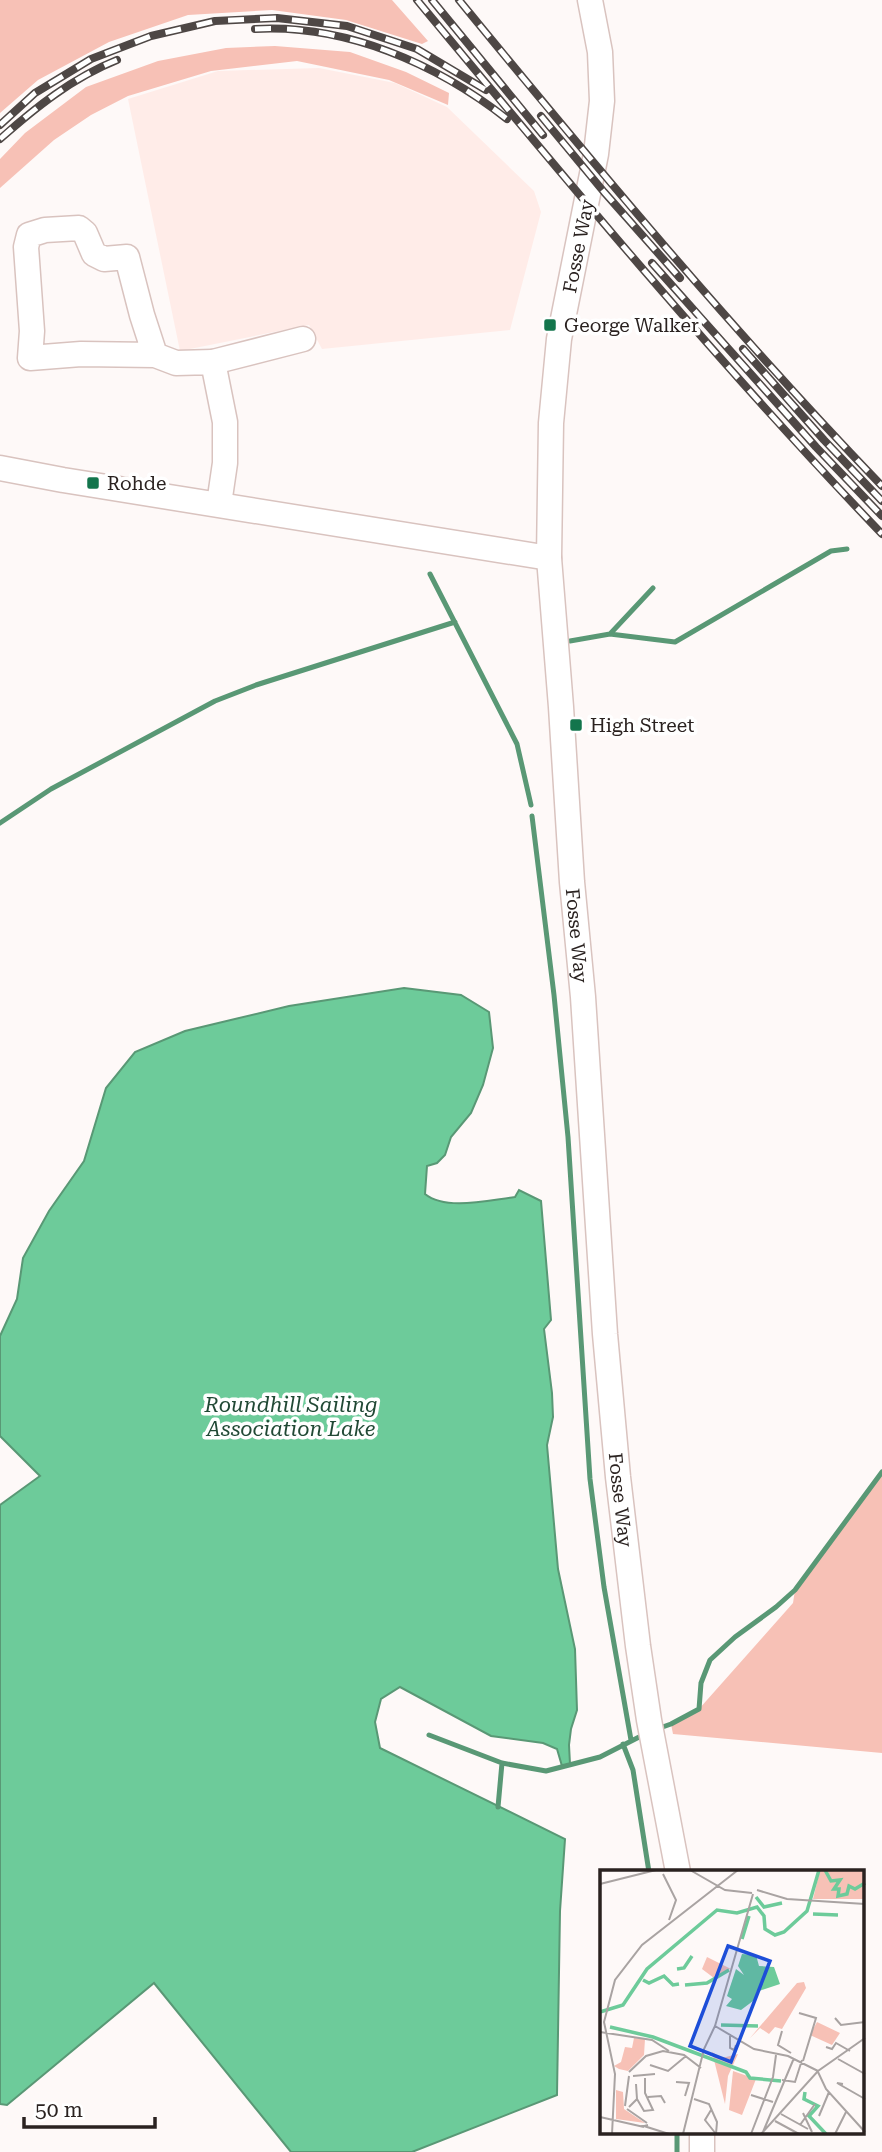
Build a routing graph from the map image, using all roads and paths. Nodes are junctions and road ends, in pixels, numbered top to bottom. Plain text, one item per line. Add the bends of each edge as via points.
1 (590, 0) edge
2 (303, 339) dead end
3 (155, 355) junction
4 (213, 362) junction
5 (0, 468) edge
6 (219, 504) junction
7 (549, 558) junction
8 (678, 1870) edge
9 (702, 2134) edge
10 (702, 2152) edge

1 - 7 street, Fosse Way via 600,52 602,101 596,154 559,339 551,423
2 - 4 street
3 - 3 street via 127,257 104,259 94,254 79,228 29,235 30,358
3 - 4 street via 176,363
4 - 6 street via 225,422
5 - 6 street
6 - 7 street
7 - 8 street, Fosse Way via 618,1478 649,1720
9 - 10 street

